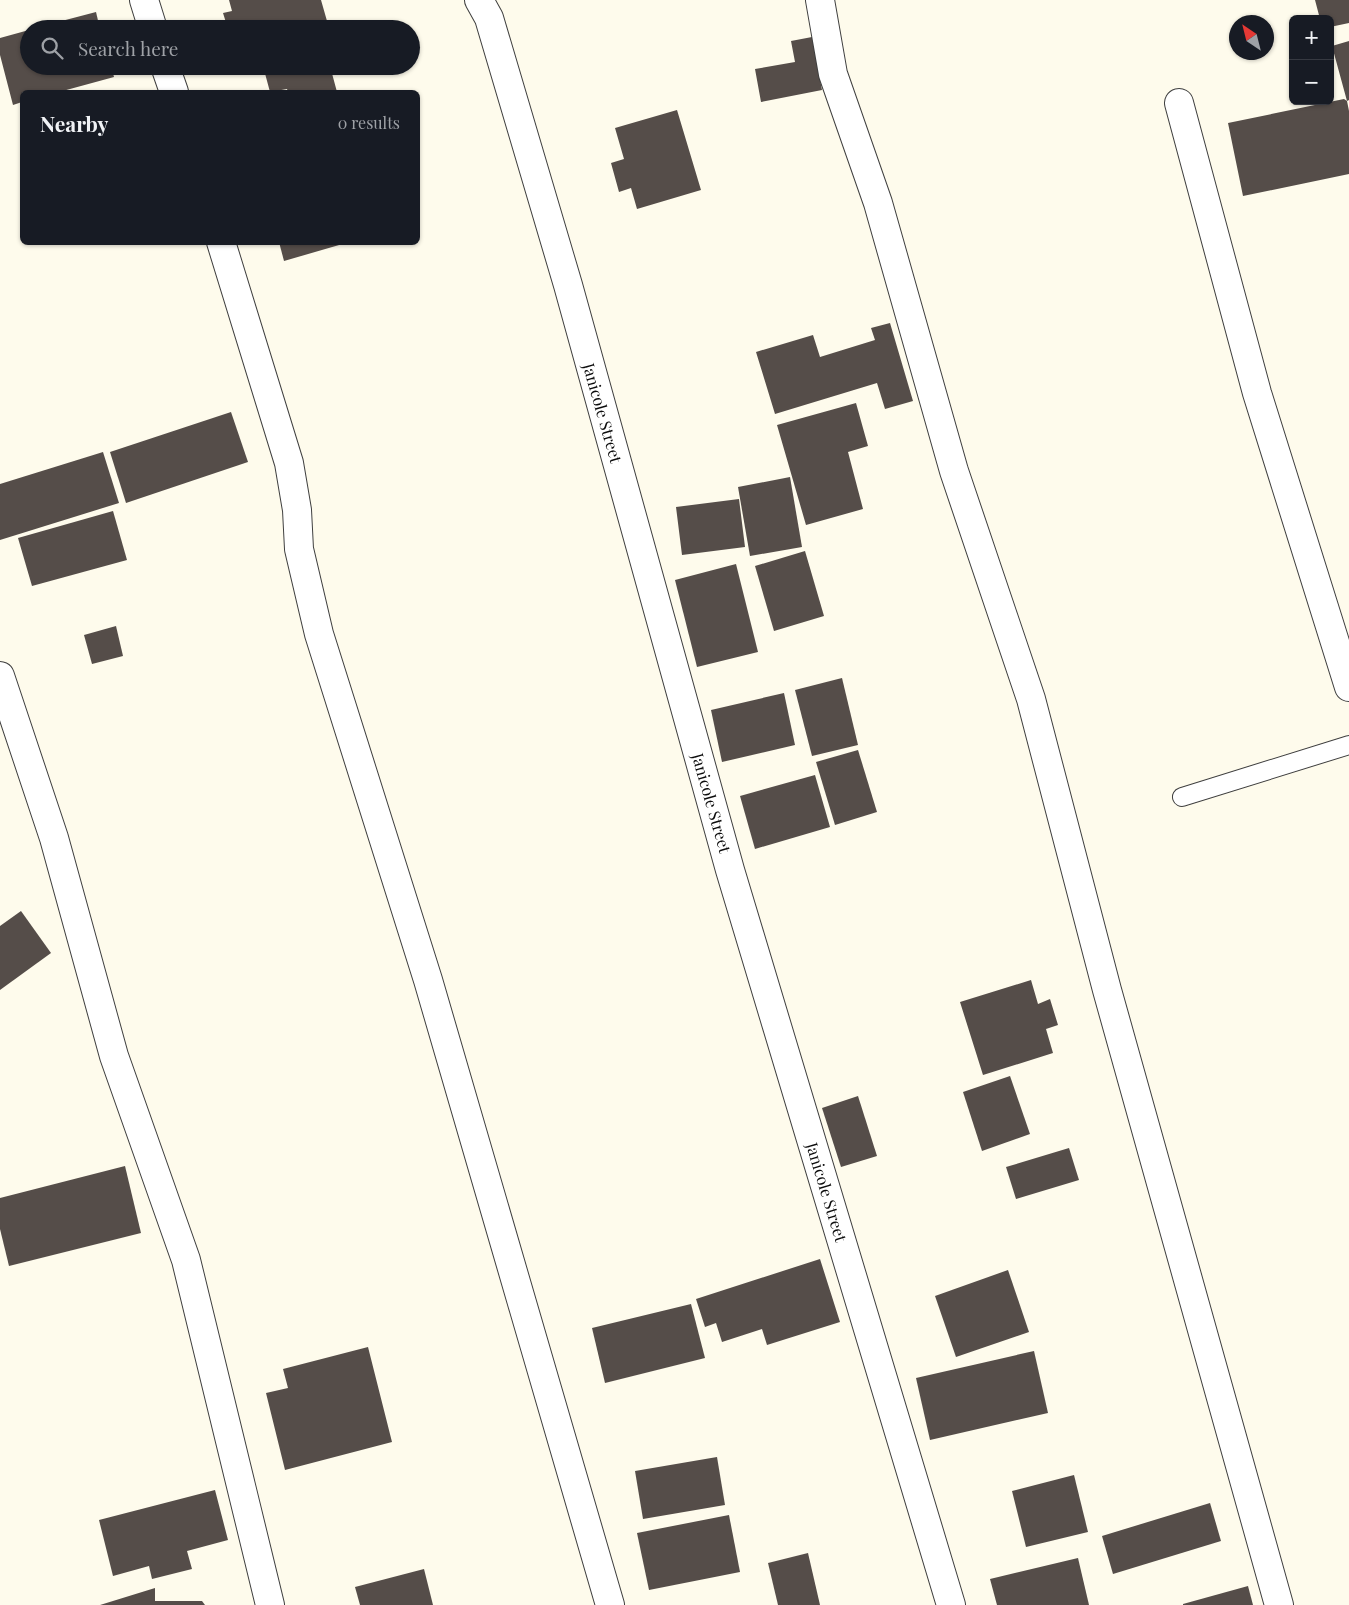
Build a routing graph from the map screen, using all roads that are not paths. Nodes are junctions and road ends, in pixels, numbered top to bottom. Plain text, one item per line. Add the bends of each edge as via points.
1 (144, 0) edge
2 (480, 0) edge
3 (820, 0) edge
4 (150, 20) edge
5 (168, 75) edge
6 (173, 90) edge
7 (1179, 103) dead end
8 (222, 245) edge
9 (0, 676) edge
10 (1349, 687) edge
11 (1349, 745) edge
12 (1182, 797) dead end
13 (270, 1605) edge
14 (610, 1605) edge
15 (952, 1605) edge
16 (1279, 1605) edge

1 - 4 street
2 - 15 street, Janicole Street via 489,18 568,285 730,870
3 - 16 street via 833,74 878,203 954,470 1031,699 1107,990
5 - 6 street
7 - 10 street via 1257,393
8 - 14 street via 288,463 298,510 299,548 319,634 428,980
9 - 13 street via 54,838 114,1056 186,1260
11 - 12 lane

